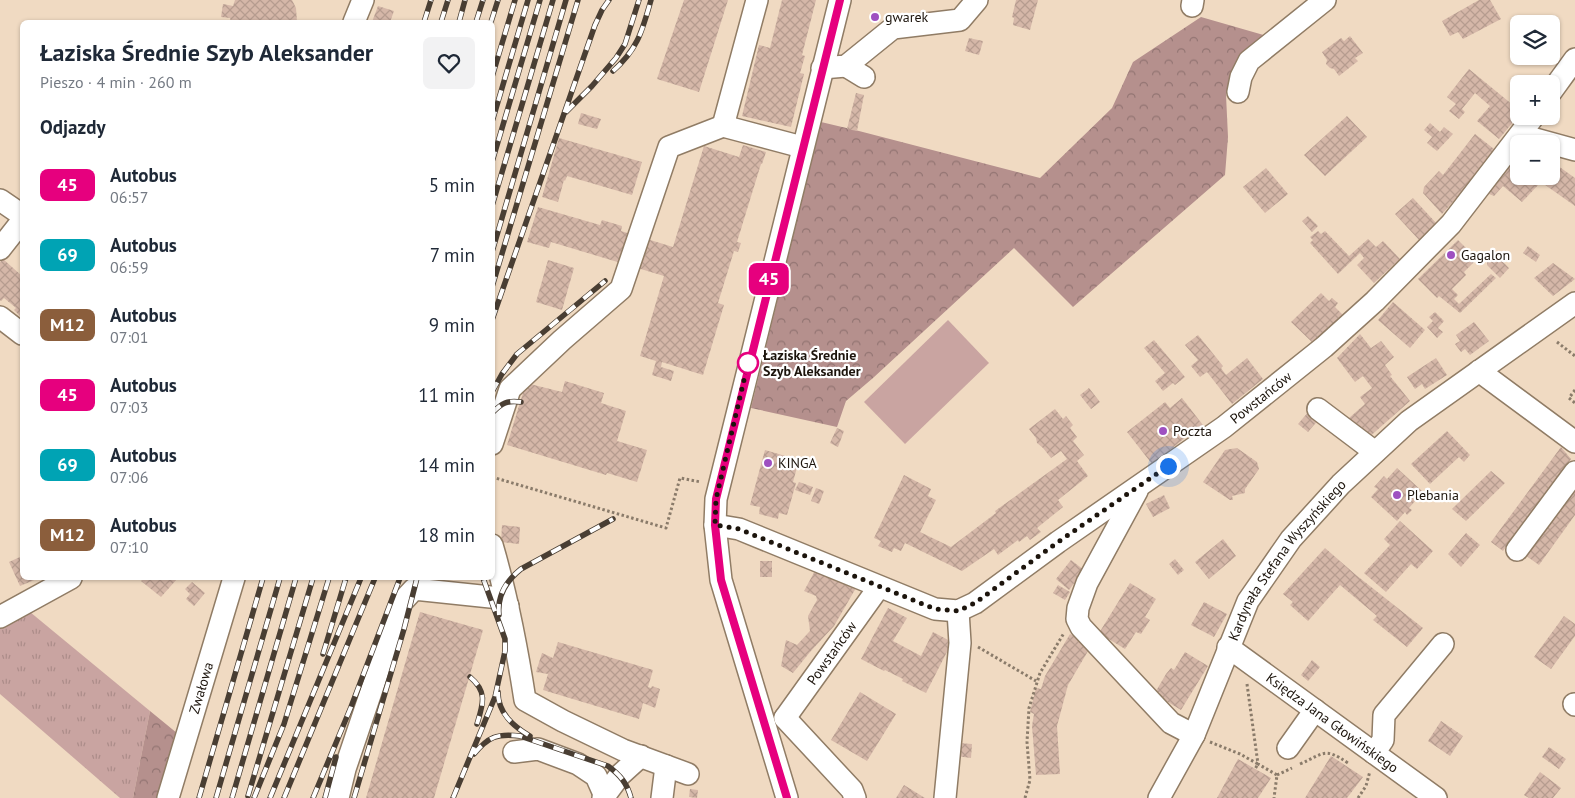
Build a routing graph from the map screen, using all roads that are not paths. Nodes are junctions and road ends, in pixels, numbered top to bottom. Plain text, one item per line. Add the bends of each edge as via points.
1 (363, 0) edge
2 (757, 0) edge
3 (840, 0) edge
4 (977, 0) edge
5 (1325, 0) edge
6 (355, 20) edge
7 (1575, 59) edge
8 (846, 66) junction
9 (822, 68) junction
10 (864, 77) dead end
11 (1560, 80) edge
12 (1238, 92) dead end
13 (1528, 125) edge
14 (723, 126) junction
15 (1521, 134) junction
16 (802, 148) junction
17 (1575, 150) edge
18 (0, 200) edge
19 (20, 214) edge
20 (20, 224) edge
21 (0, 249) edge
22 (1575, 303) edge
23 (0, 317) edge
24 (20, 332) edge
25 (1479, 371) junction
26 (1318, 409) dead end
27 (495, 435) edge
28 (1575, 442) edge
29 (1375, 452) junction
30 (1575, 472) edge
31 (1139, 486) junction
32 (715, 525) junction
33 (1517, 550) dead end
34 (495, 556) edge
35 (67, 580) edge
36 (233, 580) edge
37 (879, 587) junction
38 (508, 606) junction
39 (958, 611) junction
40 (0, 617) edge
41 (1443, 644) dead end
42 (1228, 647) junction
43 (1315, 710) junction
44 (785, 718) junction
45 (764, 723) junction
46 (1194, 735) junction
47 (1288, 748) dead end
48 (514, 752) dead end
49 (1374, 753) junction
50 (641, 756) junction
51 (666, 766) junction
52 (688, 774) dead end
53 (603, 796) edge
54 (168, 798) edge
55 (338, 798) edge
56 (662, 798) edge
57 (787, 798) edge
58 (855, 798) edge
59 (945, 798) edge
60 (1159, 798) edge
61 (1436, 798) edge

1 - 6 street
2 - 14 street
3 - 9 street
4 - 8 street via 960,20 893,28
5 - 12 street via 1249,61
7 - 11 street
8 - 9 street
8 - 10 street
9 - 16 street
13 - 15 street, Powstańców
14 - 16 street
14 - 27 street via 669,147 621,290 510,389
15 - 17 street
15 - 31 street, Powstańców via 1452,224 1375,301 1324,347 1224,427
16 - 32 street via 719,485
18 - 19 street
20 - 21 street
22 - 25 street, Kardynała Stefana Wyszyńskiego
23 - 24 street
25 - 28 street
25 - 29 street, Kardynała Stefana Wyszyńskiego via 1410,421
26 - 29 street
29 - 42 street, Kardynała Stefana Wyszyńskiego via 1341,484 1292,539 1248,601
30 - 33 street
31 - 39 street, Powstańców via 975,603
31 - 46 street via 1087,583 1077,619 1171,723
32 - 37 street via 739,529
32 - 45 street via 721,580
34 - 38 street
35 - 40 street
36 - 54 street, Zwałowa
37 - 39 street via 935,609
37 - 44 street, Powstańców
38 - 50 street via 524,700 562,721
38 - 55 street via 500,598 414,590 401,603
39 - 59 street via 960,643
41 - 49 street via 1384,716 1383,740
42 - 43 street, Księdza Jana Głowińskiego
42 - 46 street, Kardynała Stefana Wyszyńskiego
43 - 47 street
43 - 49 street, Księdza Jana Głowińskiego
44 - 45 street
44 - 58 street via 852,790
45 - 57 street
46 - 60 street, Kardynała Stefana Wyszyńskiego
48 - 53 street via 538,749 578,764 596,776
49 - 61 street, Księdza Jana Głowińskiego
50 - 51 street
50 - 53 street
51 - 52 street
51 - 56 street

